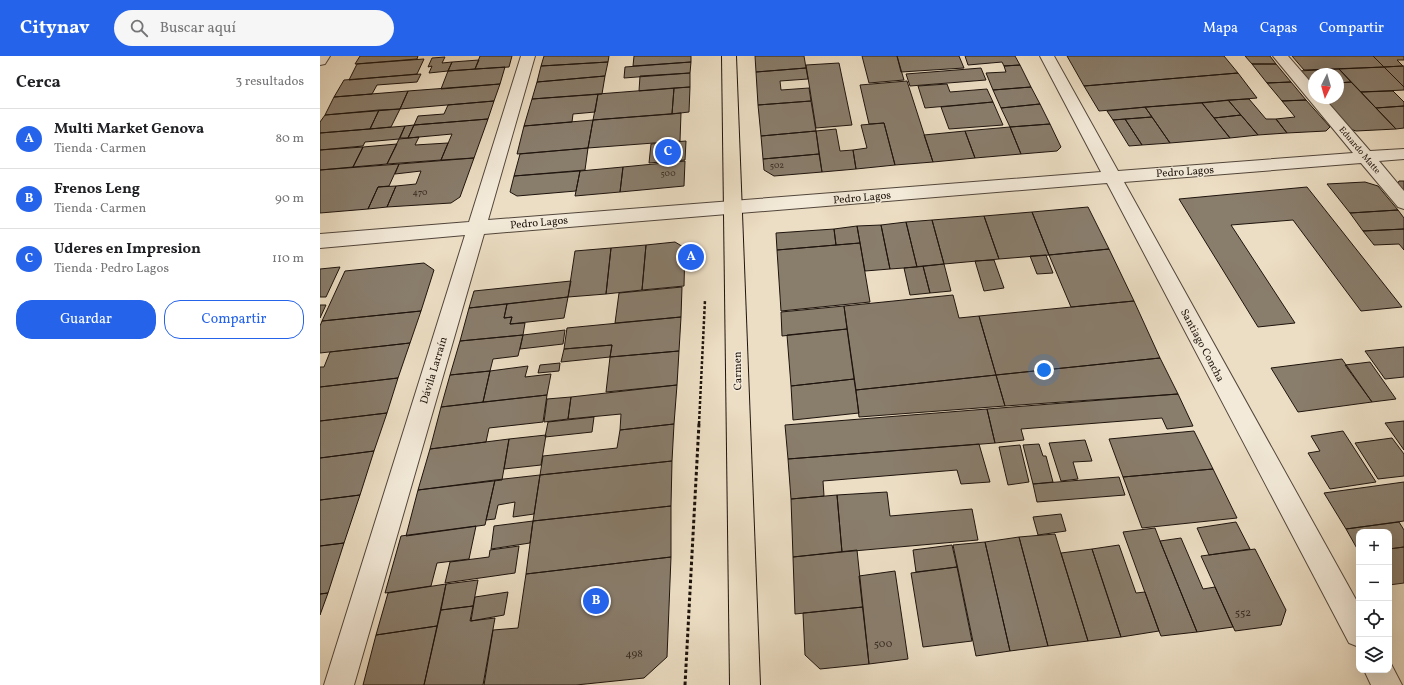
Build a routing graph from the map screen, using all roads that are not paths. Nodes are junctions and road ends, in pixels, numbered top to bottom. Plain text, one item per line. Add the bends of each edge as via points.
1 (323, 56) edge
2 (528, 56) edge
3 (729, 56) edge
4 (1047, 56) edge
5 (1280, 56) edge
6 (320, 61) edge
7 (1308, 89) edge
8 (1321, 104) edge
9 (1404, 154) edge
10 (1366, 157) junction
11 (1112, 177) junction
12 (1404, 203) edge
13 (733, 207) junction
14 (476, 228) junction
15 (320, 240) edge
16 (1356, 627) edge
17 (1381, 673) edge
18 (339, 685) edge
19 (745, 685) edge
20 (1387, 685) edge

1 - 6 street
2 - 14 street, Dávila Larraín
3 - 13 main road, Carmen
4 - 11 street, Santiago Concha
5 - 7 street
8 - 10 street, Eduardo Matte
9 - 10 street, Pedro Lagos
10 - 11 street, Pedro Lagos
10 - 12 street, Eduardo Matte
11 - 13 street, Pedro Lagos
11 - 16 street, Santiago Concha
13 - 14 street, Pedro Lagos
13 - 19 main road, Carmen
14 - 15 street, Pedro Lagos
14 - 18 street, Dávila Larraín
17 - 20 street

